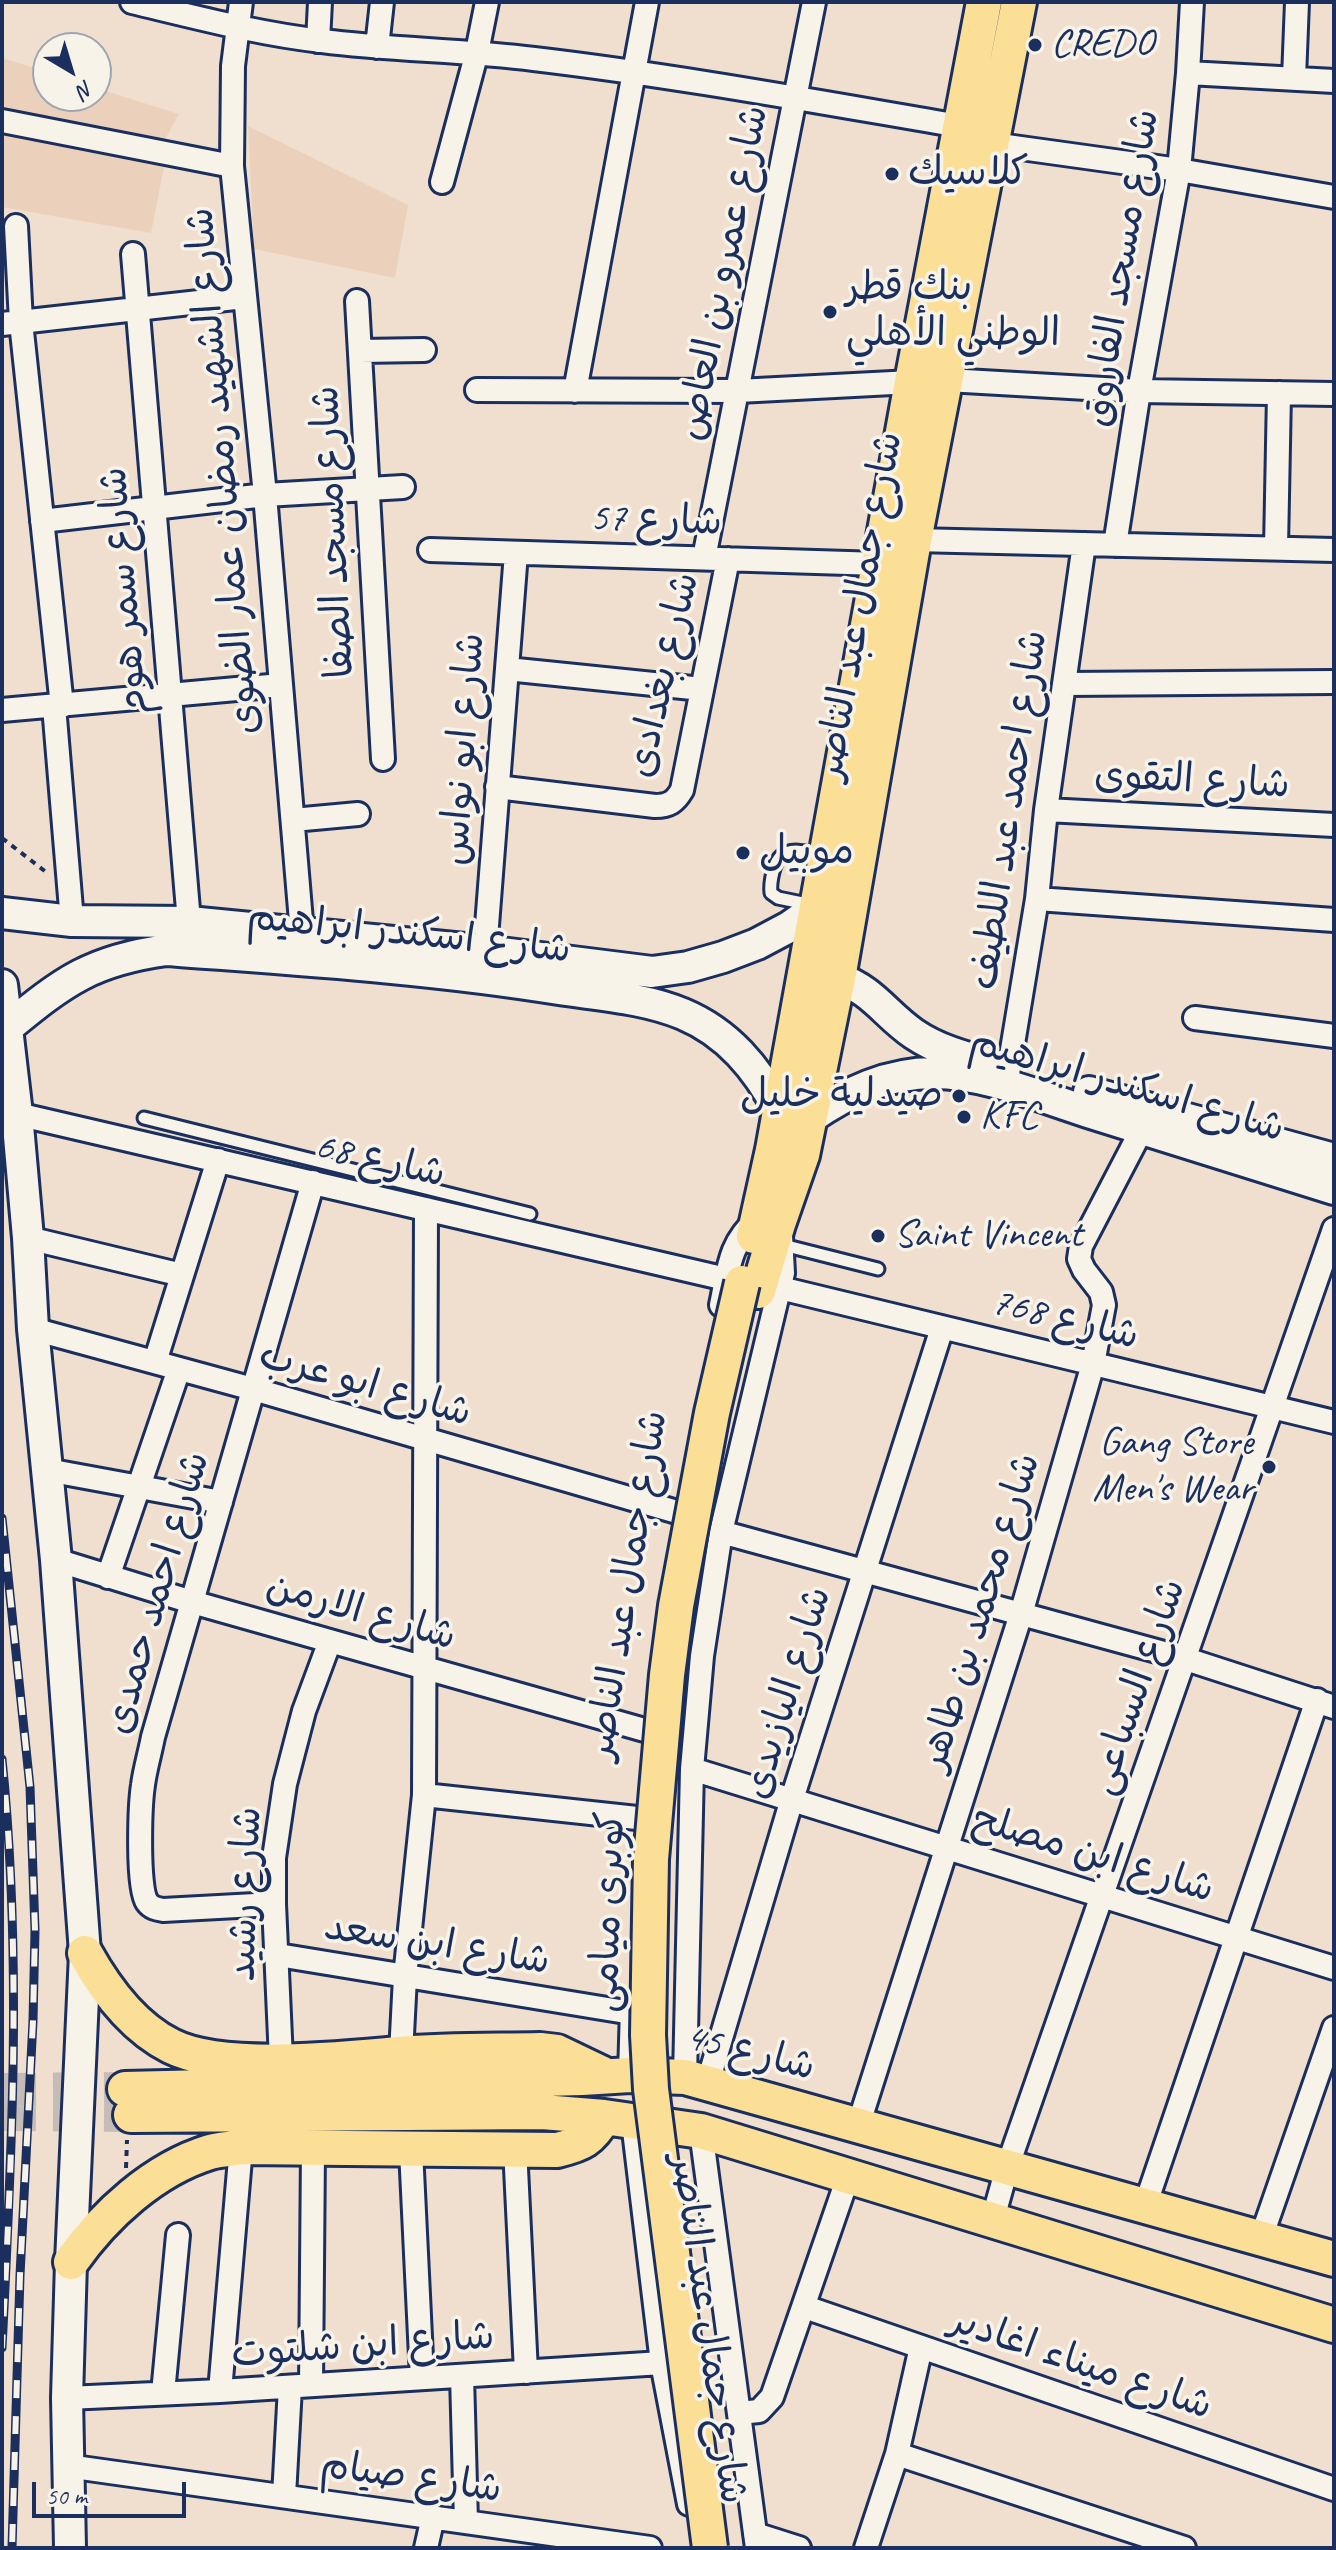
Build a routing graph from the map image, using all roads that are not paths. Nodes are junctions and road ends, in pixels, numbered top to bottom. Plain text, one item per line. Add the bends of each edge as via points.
1 (241, 2) edge
2 (320, 2) edge
3 (382, 2) edge
4 (487, 2) edge
5 (647, 2) edge
6 (814, 2) edge
7 (984, 2) edge
8 (1019, 2) edge
9 (1192, 2) edge
10 (1297, 2) edge
11 (143, 3) edge
12 (237, 26) junction
13 (318, 41) junction
14 (377, 47) junction
15 (477, 52) junction
16 (634, 71) junction
17 (1188, 73) junction
18 (1294, 78) junction
19 (1334, 81) edge
20 (795, 98) junction
21 (2, 121) edge
22 (960, 126) junction
23 (992, 144) junction
24 (232, 166) junction
25 (1179, 170) junction
26 (442, 182) dead end
27 (1334, 197) edge
28 (16, 226) dead end
29 (133, 254) dead end
30 (244, 297) junction
31 (357, 301) dead end
32 (138, 308) junction
33 (11, 323) edge
34 (424, 350) dead end
35 (360, 351) junction
36 (947, 380) junction
37 (912, 382) junction
38 (477, 390) dead end
39 (575, 391) junction
40 (738, 391) junction
41 (1139, 391) junction
42 (1279, 393) junction
43 (1334, 394) edge
44 (403, 487) dead end
45 (368, 489) junction
46 (265, 495) junction
47 (155, 508) junction
48 (42, 521) junction
49 (914, 540) junction
50 (1084, 544) junction
51 (1115, 545) junction
52 (1276, 548) junction
53 (430, 550) dead end
54 (1334, 550) edge
55 (516, 553) junction
56 (704, 558) junction
57 (728, 559) junction
58 (880, 564) junction
59 (507, 669) junction
60 (1334, 682) edge
61 (1065, 684) junction
62 (281, 685) junction
63 (702, 689) junction
64 (170, 695) junction
65 (58, 706) junction
66 (2, 710) edge
67 (383, 759) dead end
68 (497, 787) junction
69 (1046, 810) junction
70 (358, 814) dead end
71 (293, 820) junction
72 (1334, 825) edge
73 (828, 854) junction
74 (1037, 899) junction
75 (819, 906) junction
76 (2, 913) edge
77 (1334, 920) edge
78 (72, 921) junction
79 (174, 931) junction
80 (302, 933) junction
81 (485, 951) junction
82 (838, 978) junction
83 (2, 985) edge
84 (1195, 1018) dead end
85 (7, 1028) junction
86 (1334, 1036) edge
87 (1007, 1077) junction
88 (17, 1114) junction
89 (795, 1114) junction
90 (144, 1118) dead end
91 (1142, 1129) junction
92 (230, 1155) junction
93 (1334, 1159) edge
94 (313, 1182) junction
95 (1334, 1189) edge
96 (460, 1207) junction
97 (426, 1209) junction
98 (530, 1214) dead end
99 (773, 1229) junction
100 (1334, 1229) edge
101 (28, 1238) junction
102 (878, 1269) dead end
103 (182, 1275) junction
104 (752, 1285) junction
105 (942, 1328) junction
106 (33, 1329) junction
107 (155, 1362) junction
108 (1093, 1364) junction
109 (179, 1369) junction
110 (253, 1389) junction
111 (1273, 1407) junction
112 (1334, 1422) edge
113 (425, 1441) junction
114 (47, 1470) junction
115 (139, 1487) junction
116 (221, 1502) junction
117 (677, 1512) junction
118 (721, 1532) junction
119 (56, 1560) junction
120 (863, 1571) junction
121 (108, 1577) junction
122 (192, 1602) junction
123 (1021, 1614) junction
124 (330, 1641) junction
125 (1186, 1659) junction
126 (424, 1667) junction
127 (1325, 1703) edge
128 (648, 1731) junction
129 (692, 1769) junction
130 (424, 1795) junction
131 (792, 1799) junction
132 (637, 1818) junction
133 (946, 1847) junction
134 (1103, 1896) junction
135 (274, 1904) junction
136 (1235, 1937) junction
137 (85, 1953) junction
138 (278, 1955) junction
139 (1334, 1968) edge
140 (405, 1977) junction
141 (632, 2013) junction
142 (1334, 2028) edge
143 (401, 2054) junction
144 (281, 2060) junction
145 (620, 2076) junction
146 (696, 2079) junction
147 (618, 2119) junction
148 (858, 2126) junction
149 (701, 2131) junction
150 (241, 2147) junction
151 (515, 2148) junction
152 (313, 2149) junction
153 (411, 2150) junction
154 (1007, 2168) junction
155 (848, 2177) junction
156 (1145, 2206) junction
157 (992, 2222) junction
158 (178, 2235) dead end
159 (1261, 2238) junction
160 (1334, 2259) edge
161 (71, 2262) junction
162 (805, 2307) junction
163 (1334, 2325) edge
164 (921, 2347) junction
165 (662, 2363) junction
166 (526, 2372) junction
167 (462, 2376) junction
168 (422, 2378) junction
169 (301, 2386) junction
170 (220, 2391) junction
171 (163, 2393) junction
172 (67, 2398) junction
173 (739, 2413) junction
174 (897, 2454) junction
175 (67, 2466) junction
176 (1334, 2489) edge
177 (284, 2496) junction
178 (433, 2517) junction
179 (466, 2522) junction
180 (748, 2543) edge
181 (582, 2544) edge
182 (70, 2548) edge
183 (426, 2548) edge
184 (650, 2548) edge
185 (697, 2548) edge
186 (710, 2548) edge
187 (799, 2548) edge
188 (866, 2548) edge
189 (1184, 2548) edge

1 - 12 street, شارع الشهيد رمضان عمار الضوى
2 - 13 street
3 - 14 street
4 - 15 street
5 - 16 street
6 - 20 street, شارع عمرو بن العاص
7 - 22 main road, شارع جمال عبد الناصر
8 - 23 main road, شارع جمال عبد الناصر
9 - 17 street, شارع مسجد الفاروق
10 - 18 street
11 - 12 street
12 - 13 street
12 - 24 street, شارع الشهيد رمضان عمار الضوى
13 - 14 street
14 - 15 street
15 - 16 street
15 - 26 street
16 - 20 street
16 - 39 street
17 - 18 street
17 - 25 street, شارع مسجد الفاروق
18 - 19 street
20 - 22 street
20 - 40 street, شارع عمرو بن العاص
21 - 24 street
22 - 37 main road, شارع جمال عبد الناصر
23 - 25 street
23 - 36 main road, شارع جمال عبد الناصر
24 - 30 street, شارع الشهيد رمضان عمار الضوى
25 - 27 street
25 - 41 street, شارع مسجد الفاروق
28 - 33 street
29 - 32 street, شارع سمر هوم
30 - 32 street
30 - 46 street, شارع الشهيد رمضان عمار الضوى
31 - 35 street, شارع مسجد الصفا
32 - 33 street
32 - 47 street, شارع سمر هوم
33 - 48 street
34 - 35 street
35 - 45 street, شارع مسجد الصفا
36 - 41 street
36 - 49 main road, شارع جمال عبد الناصر
37 - 40 street
37 - 58 main road, شارع جمال عبد الناصر
38 - 39 street
39 - 40 street
40 - 56 street, شارع عمرو بن العاص
41 - 42 street
41 - 51 street, شارع مسجد الفاروق
42 - 43 street
42 - 52 street
44 - 45 street
45 - 46 street
45 - 67 street, شارع مسجد الصفا
46 - 47 street
46 - 62 street, شارع الشهيد رمضان عمار الضوى
47 - 48 street
47 - 64 street, شارع سمر هوم
48 - 65 street
49 - 50 street
49 - 82 main road, شارع جمال عبد الناصر
50 - 51 street
50 - 61 street, شارع احمد عبد اللطيف
51 - 52 street
52 - 54 street
53 - 55 street, شارع 57
55 - 56 street, شارع 57
55 - 59 street, شارع ابو نواس
56 - 57 street, شارع 57
57 - 58 street, شارع 57
57 - 63 street, شارع بغدادى
58 - 73 main road, شارع جمال عبد الناصر
59 - 63 street
59 - 68 street, شارع ابو نواس
60 - 61 street
61 - 69 street, شارع احمد عبد اللطيف
62 - 64 street
62 - 71 street, شارع الشهيد رمضان عمار الضوى
63 - 68 street, شارع بغدادى via 682,790 666,806
64 - 65 street
64 - 79 street, شارع سمر هوم
65 - 66 street
65 - 78 street
68 - 81 street, شارع ابو نواس
69 - 72 street, شارع التقوى
69 - 74 street, شارع احمد عبد اللطيف
70 - 71 street
71 - 80 street, شارع الشهيد رمضان عمار الضوى
73 - 75 main road, شارع جمال عبد الناصر
73 - 75 lane via 782,854 770,886 778,898
74 - 77 street
74 - 87 street, شارع احمد عبد اللطيف
75 - 81 street, شارع اسكندر ابراهيم via 757,944 652,972
75 - 89 main road, شارع جمال عبد الناصر
76 - 78 street, شارع اسكندر ابراهيم
78 - 79 street, شارع اسكندر ابراهيم
79 - 80 street, شارع اسكندر ابراهيم
79 - 85 street, شارع اسكندر ابراهيم via 66,982
79 - 89 street, شارع اسكندر ابراهيم via 650,1004 714,1030 741,1052
80 - 81 street, شارع اسكندر ابراهيم
82 - 87 street, شارع اسكندر ابراهيم via 864,989 930,1044
82 - 89 main road, شارع جمال عبد الناصر
83 - 85 street
84 - 86 street
85 - 88 street
87 - 89 street, شارع اسكندر ابراهيم via 902,1075
87 - 91 street, شارع اسكندر ابراهيم
87 - 93 street, شارع اسكندر ابراهيم
88 - 92 street, شارع 68
88 - 101 street
89 - 99 main road, شارع جمال عبد الناصر via 802,1155
90 - 92 lane
91 - 95 street, شارع اسكندر ابراهيم
91 - 108 street, شارع محمد بن طاهر via 1081,1246 1079,1259 1104,1305
92 - 94 street, شارع 68
92 - 96 lane
92 - 103 street
94 - 97 street, شارع 68
94 - 110 street, شارع احمد حمدى
96 - 97 street, شارع 68
96 - 98 lane
96 - 104 street, شارع 68
97 - 113 street
99 - 102 lane
99 - 104 main road, شارع جمال عبد الناصر
100 - 111 street, شارع السباعى
101 - 103 street
101 - 106 street
103 - 107 street
104 - 105 street, شارع 768
104 - 117 street, شارع جمال عبد الناصر
104 - 118 street, شارع جمال عبد الناصر
104 - 180 main road, كوبرى ميامى via 690,1607 666,1859 665,2036 669,2089
104 - 186 main road, كوبرى ميامى, bridge via 712,1413 676,1606 651,1859 651,2089
105 - 108 street, شارع 768
105 - 120 street, شارع اليازيدى
106 - 107 street, شارع ابو عرب
106 - 114 street
107 - 109 street, شارع ابو عرب
108 - 111 street, شارع 768
108 - 123 street, شارع محمد بن طاهر
109 - 110 street, شارع ابو عرب
109 - 115 street
110 - 113 street, شارع ابو عرب
110 - 116 street, شارع احمد حمدى
111 - 112 street, شارع 768
111 - 125 street, شارع السباعى
113 - 117 street, شارع ابو عرب
113 - 126 street
114 - 115 street
114 - 119 street
115 - 116 street
115 - 121 street
116 - 122 street, شارع احمد حمدى
117 - 128 street, شارع جمال عبد الناصر
118 - 120 street
118 - 129 street, شارع جمال عبد الناصر
119 - 121 street, شارع الارمن
119 - 137 street
120 - 123 street
120 - 131 street, شارع اليازيدى
121 - 122 street, شارع الارمن
122 - 124 street, شارع الارمن
122 - 135 street, شارع احمد حمدى via 143,1786 143,1894 155,1909 163,1910
123 - 125 street
123 - 133 street, شارع محمد بن طاهر
124 - 126 street, شارع الارمن
124 - 135 street, شارع رشيد via 285,1784 274,1858
125 - 127 street
125 - 134 street, شارع السباعى
126 - 128 street, شارع الارمن
126 - 130 street
127 - 136 street
128 - 132 street, شارع جمال عبد الناصر
129 - 131 street, شارع ابن مصلح
129 - 146 street, شارع جمال عبد الناصر
130 - 132 street
130 - 140 street
131 - 133 street, شارع ابن مصلح
131 - 146 street, شارع اليازيدى
132 - 141 street, شارع جمال عبد الناصر
133 - 134 street, شارع ابن مصلح
133 - 148 street, شارع محمد بن طاهر
134 - 136 street, شارع ابن مصلح
134 - 154 street, شارع السباعى
135 - 138 street, شارع رشيد
136 - 139 street, شارع ابن مصلح
136 - 156 street
137 - 144 main road via 121,2005 171,2046 201,2057
137 - 161 street
138 - 140 street, شارع ابن سعد
138 - 144 street, شارع رشيد
140 - 141 street, شارع ابن سعد
140 - 143 street
141 - 145 street, شارع جمال عبد الناصر
142 - 159 street
143 - 144 main road
143 - 145 main road via 540,2050
145 - 146 main road, شارع 45
145 - 147 main road, شارع 45 via 128,2102 542,2112
146 - 148 main road, شارع 45
147 - 149 main road, شارع 45
147 - 151 main road via 578,2145
147 - 165 street, شارع جمال عبد الناصر
148 - 154 main road, شارع 45
149 - 155 main road, شارع 45
149 - 173 street, شارع جمال عبد الناصر
150 - 152 main road
150 - 161 main road via 213,2151 165,2173 112,2213
150 - 170 street
151 - 153 main road
151 - 166 street
152 - 153 main road
152 - 169 street
153 - 168 street
154 - 156 main road, شارع 45
154 - 157 street, شارع السباعى
155 - 157 main road, شارع 45
155 - 162 street
156 - 159 main road, شارع 45
157 - 163 main road, شارع 45
158 - 171 street
159 - 160 main road, شارع 45
161 - 172 street
162 - 164 street, شارع ميناء اغادير
162 - 173 street via 772,2397 759,2411
164 - 174 street
164 - 176 street, شارع ميناء اغادير
165 - 166 street, شارع ابن شلتوت
165 - 185 street, شارع جمال عبد الناصر
166 - 167 street, شارع ابن شلتوت
167 - 168 street, شارع ابن شلتوت
167 - 179 street
168 - 169 street, شارع ابن شلتوت
169 - 170 street, شارع ابن شلتوت
169 - 177 street
170 - 171 street, شارع ابن شلتوت
171 - 172 street, شارع ابن شلتوت
172 - 175 street
173 - 180 street, شارع جمال عبد الناصر
174 - 188 street
174 - 189 street
175 - 177 street, شارع صيام
175 - 182 street
177 - 178 street, شارع صيام
178 - 179 street, شارع صيام
178 - 183 street
179 - 181 street, شارع صيام
180 - 187 street
181 - 184 street, شارع صيام

